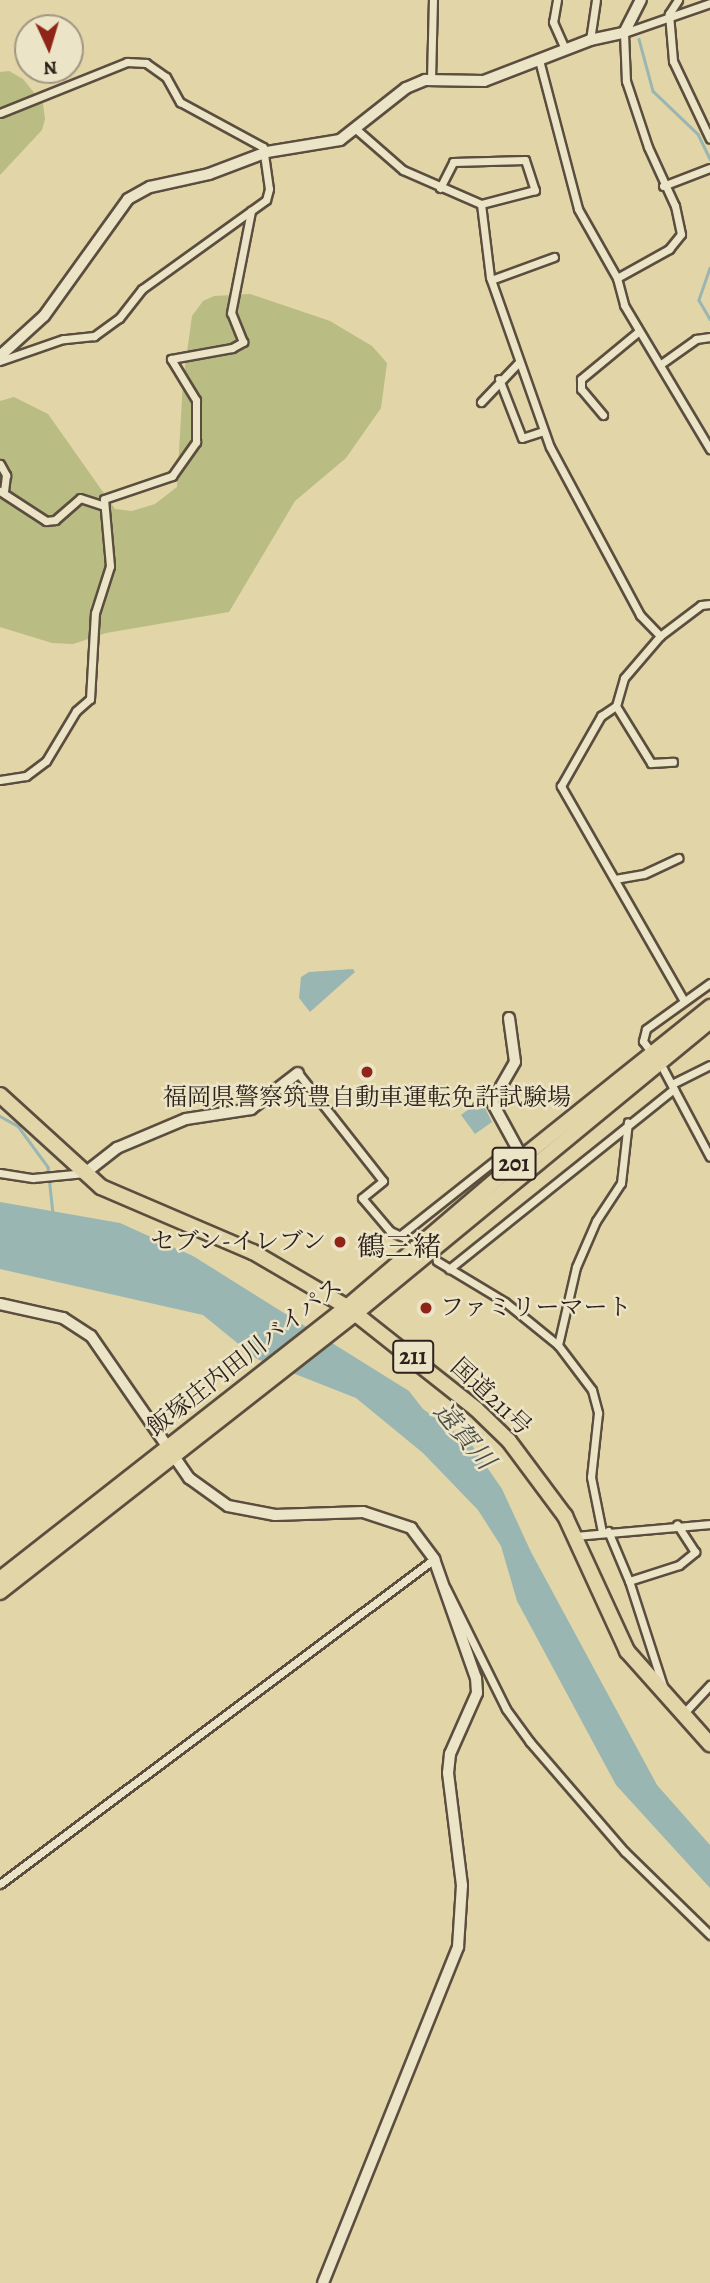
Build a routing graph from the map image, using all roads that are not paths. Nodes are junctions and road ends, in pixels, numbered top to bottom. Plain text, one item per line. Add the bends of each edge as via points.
1 (433, 0) edge
2 (557, 0) edge
3 (596, 0) edge
4 (641, 0) edge
5 (678, 0) edge
6 (710, 3) edge
7 (669, 14) junction
8 (624, 33) junction
9 (590, 40) junction
10 (565, 49) junction
11 (540, 60) junction
12 (431, 80) junction
13 (0, 113) edge
14 (357, 130) junction
15 (710, 139) edge
16 (267, 152) junction
17 (709, 168) edge
18 (663, 186) junction
19 (440, 188) junction
20 (481, 204) junction
21 (251, 211) junction
22 (554, 257) dead end
23 (617, 278) junction
24 (491, 280) junction
25 (639, 331) junction
26 (710, 337) edge
27 (0, 359) edge
28 (519, 362) junction
29 (661, 364) junction
30 (499, 379) junction
31 (481, 402) dead end
32 (603, 415) dead end
33 (543, 431) junction
34 (710, 449) edge
35 (0, 464) edge
36 (2, 491) edge
37 (102, 505) junction
38 (710, 604) edge
39 (660, 636) junction
40 (616, 706) junction
41 (673, 762) dead end
42 (0, 780) edge
43 (678, 858) dead end
44 (615, 879) junction
45 (710, 983) edge
46 (684, 1002) junction
47 (710, 1007) edge
48 (509, 1018) dead end
49 (710, 1021) edge
50 (655, 1057) junction
51 (710, 1065) edge
52 (298, 1073) joint
53 (674, 1086) junction
54 (0, 1095) edge
55 (628, 1122) junction
56 (710, 1157) edge
57 (517, 1161) junction
58 (0, 1173) edge
59 (85, 1173) junction
60 (437, 1261) tunnel mouth
61 (449, 1269) junction
62 (0, 1304) edge
63 (352, 1310) junction
64 (558, 1345) junction
65 (170, 1453) junction
66 (677, 1524) junction
67 (710, 1524) edge
68 (605, 1532) junction
69 (574, 1536) junction
70 (434, 1559) junction
71 (0, 1579) edge
72 (629, 1581) junction
73 (442, 1585) junction
74 (0, 1592) edge
75 (710, 1685) edge
76 (667, 1700) junction
77 (683, 1715) junction
78 (710, 1744) edge
79 (0, 1884) edge
80 (710, 1935) edge
81 (323, 2283) edge

1 - 12 street
2 - 10 street via 552,22
3 - 9 street
4 - 8 street
5 - 7 street
6 - 7 street
7 - 8 street
7 - 15 street via 673,61
8 - 9 street
8 - 18 street via 626,81
9 - 10 street
10 - 11 street
11 - 12 street via 484,80
11 - 23 street via 578,209
12 - 14 street via 406,88
13 - 16 street via 137,61 156,68 180,102
14 - 16 street via 341,140
14 - 19 street via 403,170
16 - 21 street via 269,189 266,200
16 - 27 street via 209,174 150,187 128,199 44,316
17 - 18 street
18 - 23 street via 680,222 677,242
19 - 20 street
19 - 20 street via 453,162 525,160 535,190
20 - 24 street
21 - 27 street via 142,289 119,318 94,336 63,339
21 - 37 street via 231,313 243,342 171,359 196,400 200,422 196,442 172,476 113,493
22 - 24 street
23 - 25 street via 624,305
24 - 28 street
25 - 29 street
25 - 32 street via 581,379 581,389
26 - 29 street via 696,339
28 - 30 street
28 - 33 street
29 - 34 street
30 - 31 street
30 - 33 street via 522,438
33 - 39 street via 640,615
35 - 36 street via 6,475
36 - 37 street via 46,521 55,520 80,498
37 - 42 street via 110,566 95,613 90,699 76,710 41,766 26,776
38 - 39 street via 701,605
39 - 40 street via 624,678
40 - 41 street via 651,763
40 - 44 street via 601,716 561,786
43 - 44 street via 644,874
44 - 46 street
45 - 46 street
46 - 50 street via 646,1029 643,1041
47 - 50 highway, 飯塚庄内田川バイパス / 201
48 - 57 street via 515,1062 492,1102
49 - 50 highway, 飯塚庄内田川バイパス / 201
50 - 53 street
50 - 57 highway, 飯塚庄内田川バイパス / 201
50 - 63 highway, 飯塚庄内田川バイパス / 201
51 - 53 street
52 - 57 street via 383,1181 362,1198 390,1231 404,1236 498,1158
52 - 59 street via 251,1109 186,1119 117,1148
53 - 55 street
53 - 56 street
54 - 59 highway, 国道211号 / 211
55 - 61 street
55 - 64 street via 621,1183 596,1221 576,1267
57 - 63 highway, 飯塚庄内田川バイパス / 201
58 - 59 street via 33,1178
59 - 63 highway, 国道211号 / 211 via 117,1196 253,1252
60 - 61 street
61 - 64 street via 505,1302
62 - 65 street via 63,1318 90,1336
63 - 65 highway, 飯塚庄内田川バイパス / 201
63 - 69 highway, 国道211号 / 211 via 421,1363 509,1441 549,1491
64 - 68 street via 578,1367 596,1401 592,1477
65 - 70 street via 207,1494 228,1506 250,1513 344,1511 390,1518 411,1528
65 - 71 highway, 飯塚庄内田川バイパス / 201
65 - 74 highway, 飯塚庄内田川バイパス / 201
66 - 67 street
66 - 68 street
66 - 72 street via 695,1552 679,1565
68 - 69 street
68 - 72 street
69 - 76 highway, 国道211号 / 211 via 627,1651
70 - 73 street
70 - 79 street
72 - 76 street
73 - 80 street via 461,1611 506,1709 530,1742 625,1852
73 - 81 street via 476,1678 477,1693 450,1754 447,1773 462,1885 458,1947
75 - 77 street
76 - 77 highway, 国道211号 / 211
77 - 78 highway, 国道211号 / 211

